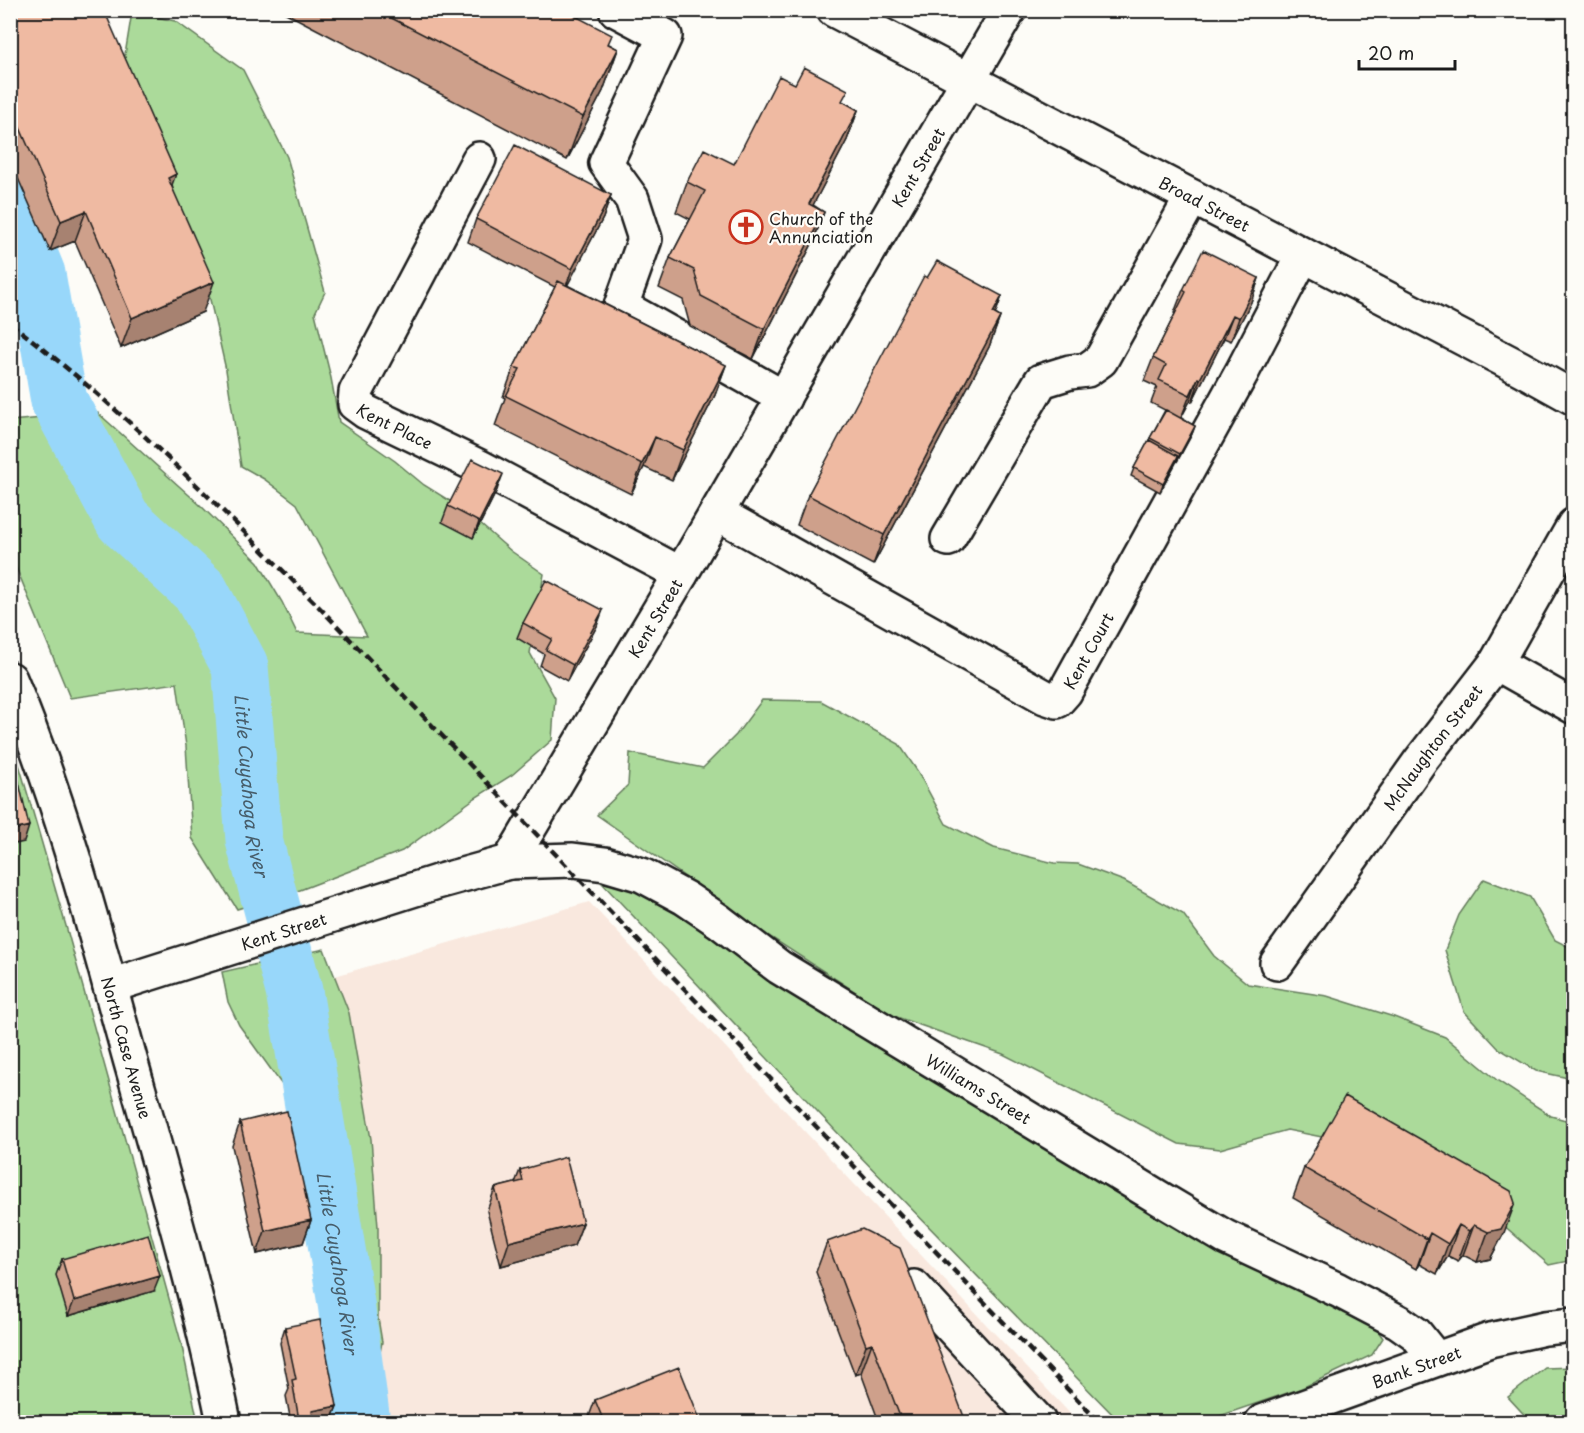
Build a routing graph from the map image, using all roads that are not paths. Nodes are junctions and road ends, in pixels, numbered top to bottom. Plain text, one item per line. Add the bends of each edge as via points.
1 (616, 10) edge
2 (834, 10) edge
3 (1009, 10) edge
4 (970, 80) junction
5 (479, 159) dead end
6 (1192, 197) junction
7 (1303, 255) junction
8 (784, 398) junction
9 (1574, 398) edge
10 (717, 513) junction
11 (1574, 525) edge
12 (948, 539) dead end
13 (681, 574) junction
14 (1496, 663) junction
15 (10, 679) edge
16 (1574, 707) edge
17 (19, 724) edge
18 (509, 862) junction
19 (1277, 963) dead end
20 (110, 986) junction
21 (914, 1287) edge
22 (1574, 1325) edge
23 (1436, 1359) junction
24 (224, 1422) edge
25 (1039, 1422) edge
26 (1262, 1422) edge

1 - 8 street via 665,36 606,163 632,199 645,239 621,306
2 - 4 street, Broad Street
3 - 4 street, Kent Street
4 - 6 street, Broad Street
4 - 8 street, Kent Street
5 - 13 street, Kent Place via 356,392 355,404
6 - 7 street, Broad Street
6 - 12 street via 1101,360 1087,370 1041,381
7 - 9 street, Broad Street
7 - 10 street, Kent Court via 1057,701
8 - 10 street, Kent Street
10 - 13 street, Kent Street
11 - 14 street, McNaughton Street
13 - 18 street, Kent Street
14 - 16 street
14 - 19 street, McNaughton Street via 1420,760
15 - 17 street, North Case Avenue
17 - 20 street, North Case Avenue via 65,830
18 - 20 street, Kent Street
18 - 23 street, Williams Street via 573,860 605,864 642,875 685,898 779,967 1161,1199 1225,1237 1399,1322 1416,1334
20 - 24 street, North Case Avenue via 199,1306
21 - 25 street
22 - 23 street, Bank Street via 1490,1340
23 - 26 street, Bank Street

